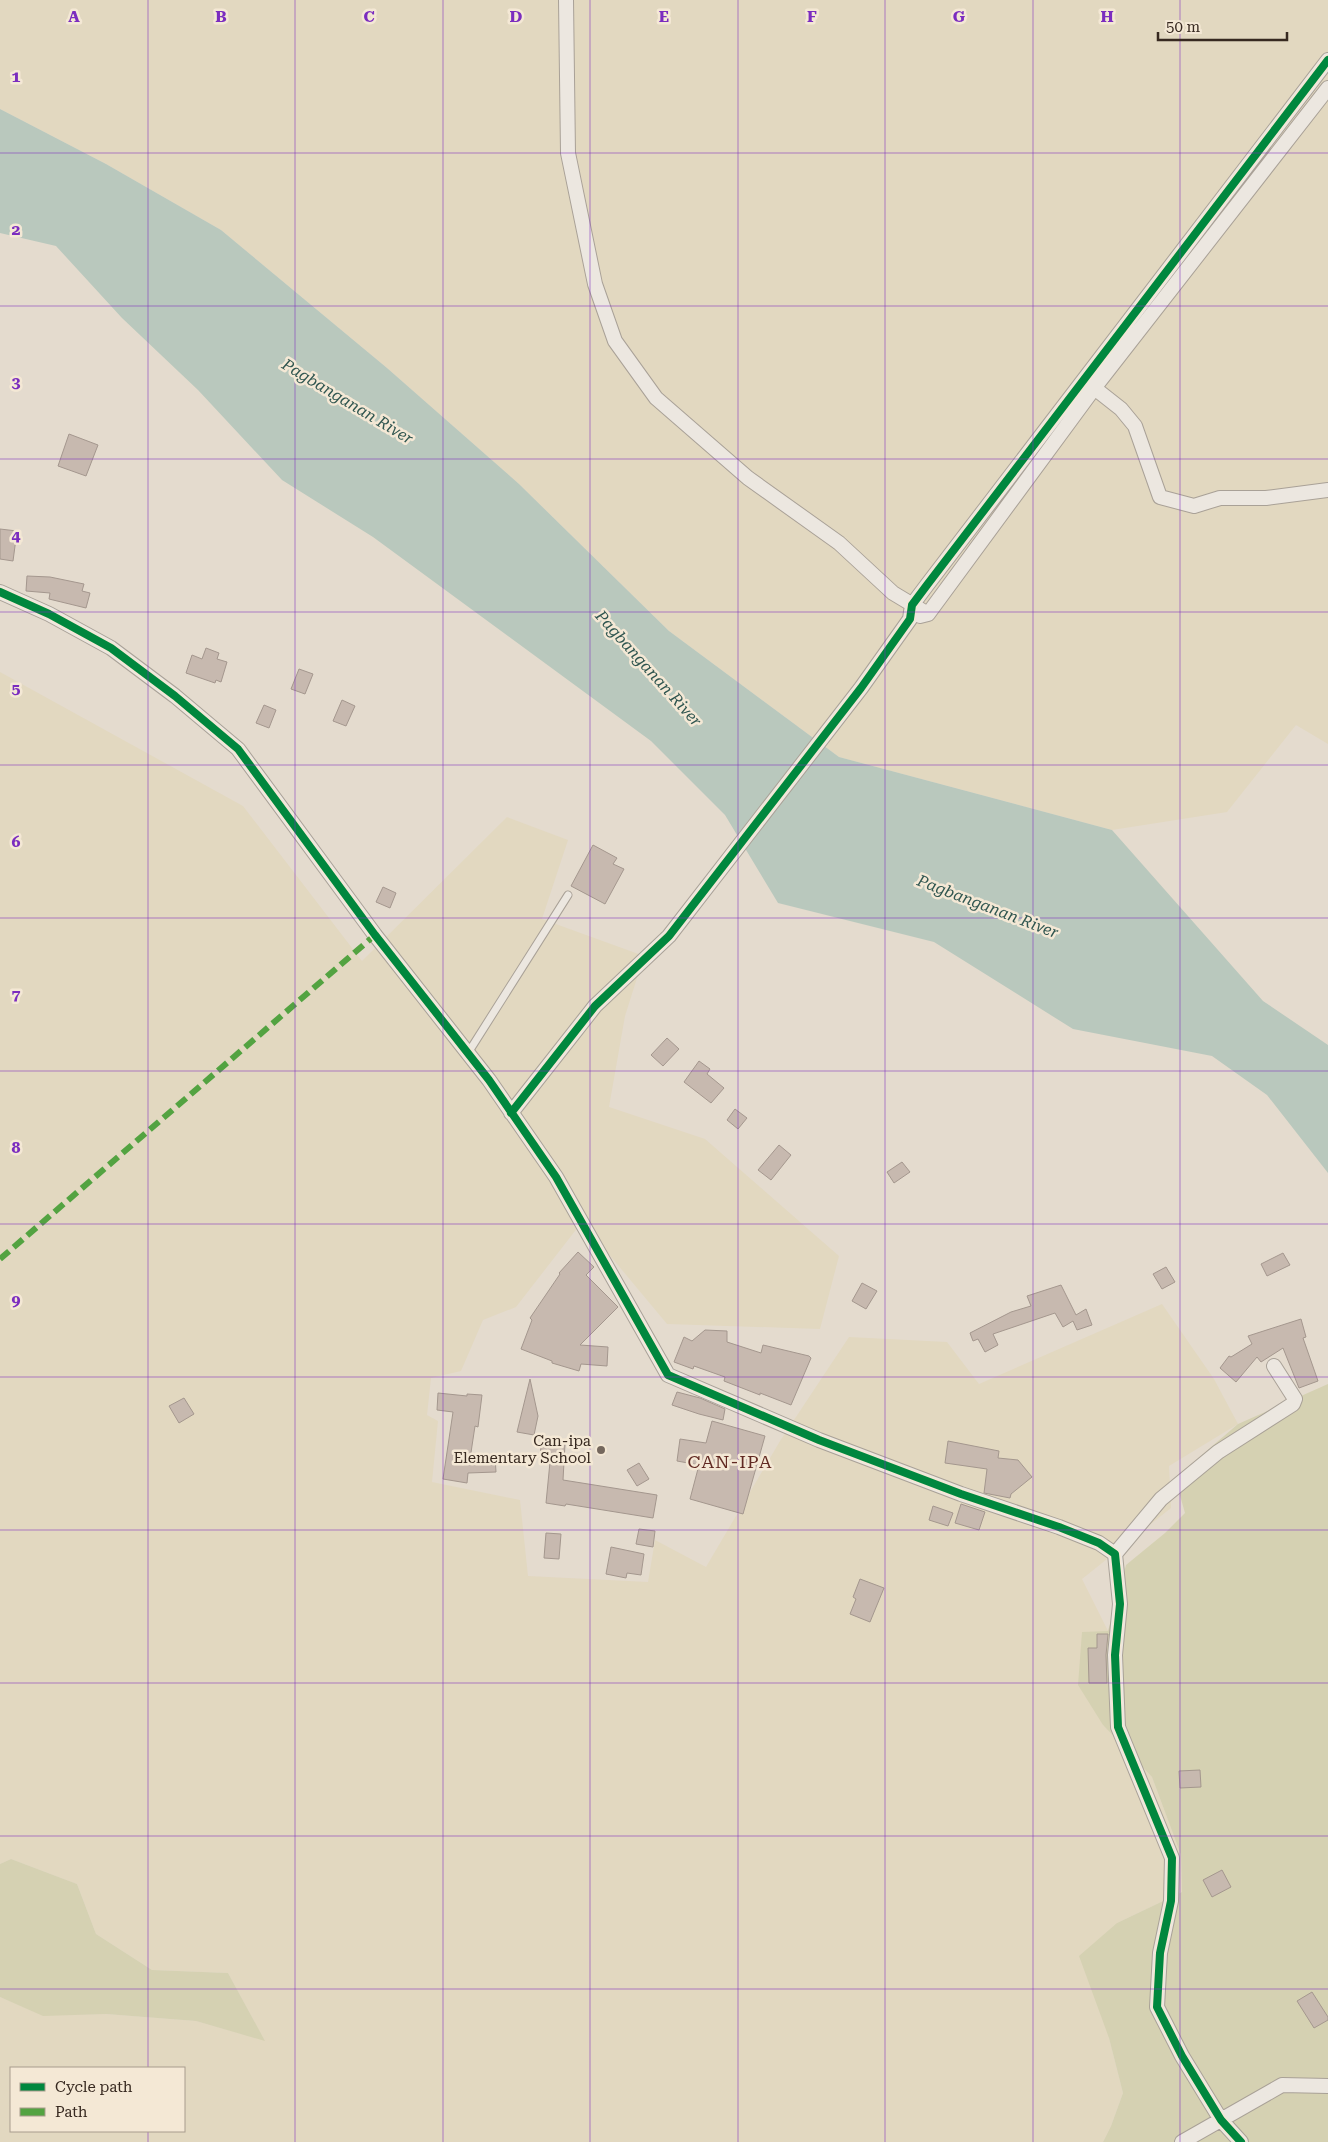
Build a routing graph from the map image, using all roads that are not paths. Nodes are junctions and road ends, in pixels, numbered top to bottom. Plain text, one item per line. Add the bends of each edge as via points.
1 (566, 0) edge
2 (1328, 60) edge
3 (1328, 88) edge
4 (1089, 384) junction
5 (1328, 490) edge
6 (0, 592) edge
7 (912, 605) junction
8 (928, 614) junction
9 (910, 619) junction
10 (568, 895) dead end
11 (468, 1054) junction
12 (511, 1113) junction
13 (1274, 1366) dead end
14 (1115, 1554) junction
15 (1328, 2086) edge
16 (1221, 2120) junction
17 (1182, 2142) edge
18 (1241, 2142) edge

1 - 7 street via 568,153 595,284 615,341 656,398 748,478 839,543 893,593
2 - 4 street
3 - 4 street
4 - 5 street via 1121,409 1134,426 1160,497 1194,506 1220,498 1266,498
4 - 7 street
4 - 8 street
6 - 11 street via 111,648 238,748
7 - 8 street
7 - 9 street
8 - 9 street
9 - 12 street via 861,688 669,936 595,1006
10 - 11 lane
11 - 12 street
12 - 14 street via 556,1177 668,1375 819,1440 1059,1527 1098,1543
13 - 14 street via 1294,1402 1218,1452 1161,1499
14 - 16 street via 1120,1604 1115,1655 1118,1727 1172,1858 1171,1901 1160,1954 1157,2007
15 - 16 street via 1282,2085
16 - 17 street
16 - 18 street

